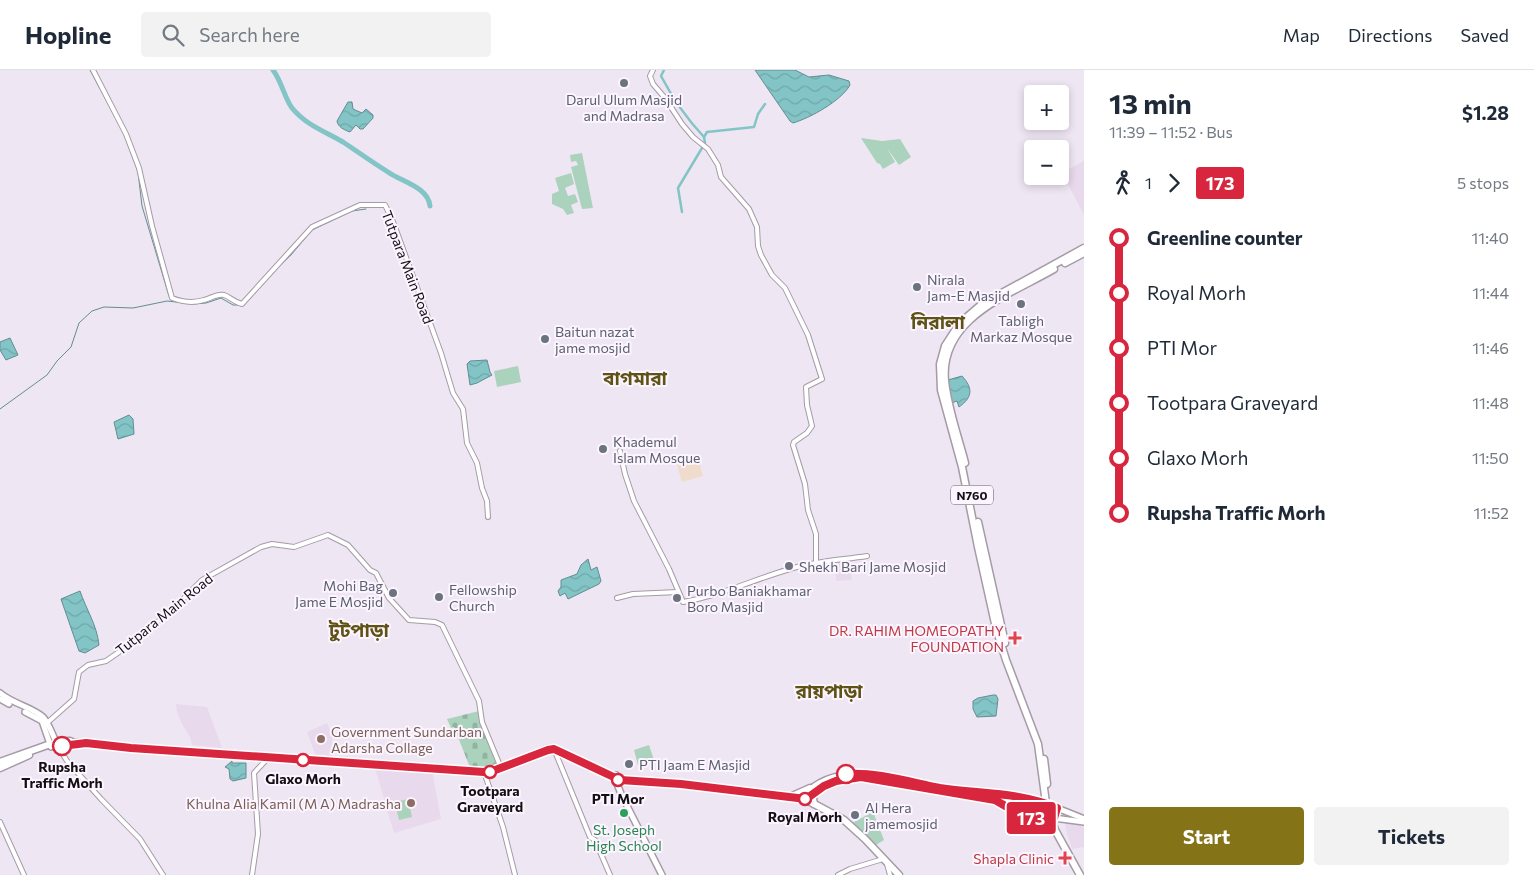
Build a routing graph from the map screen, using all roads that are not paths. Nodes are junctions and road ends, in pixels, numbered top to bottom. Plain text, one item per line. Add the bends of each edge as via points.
1 (93, 70) edge
2 (653, 70) edge
3 (1084, 248) edge
4 (1084, 253) edge
5 (1014, 288) junction
6 (620, 451) dead end
7 (488, 517) dead end
8 (867, 556) dead end
9 (816, 563) junction
10 (678, 592) junction
11 (617, 598) dead end
12 (0, 693) edge
13 (0, 699) edge
14 (47, 723) junction
15 (54, 745) junction
16 (126, 746) junction
17 (554, 749) junction
18 (269, 758) junction
19 (0, 762) edge
20 (500, 767) junction
21 (0, 768) edge
22 (484, 772) junction
23 (616, 777) junction
24 (812, 790) junction
25 (1003, 796) junction
26 (792, 797) junction
27 (805, 797) junction
28 (1001, 803) junction
29 (814, 804) junction
30 (1047, 804) junction
31 (1057, 808) junction
32 (1053, 818) junction
33 (1082, 820) edge
34 (0, 822) edge
35 (885, 859) junction
36 (24, 875) edge
37 (163, 875) edge
38 (252, 875) edge
39 (515, 875) edge
40 (610, 875) edge
41 (662, 875) edge
42 (838, 875) edge
43 (890, 875) edge
44 (899, 875) edge
45 (1080, 875) edge

1 - 7 street, Tutpara Main Road via 126,134 139,168 172,298 186,302 223,295 242,304 312,227 360,205 385,205 453,392 463,409 467,442 477,463
2 - 9 street via 650,76 654,84 682,124 706,147 718,165 721,177 753,216 761,255 772,275 785,288 808,335 822,379 806,387 812,426 793,446 816,534
3 - 5 highway, N760
4 - 5 highway, N760
5 - 30 highway, N760 via 980,311 945,346 940,364 941,390 957,442 996,628 1038,744
6 - 10 street via 634,502
8 - 9 street
9 - 10 street via 683,602
10 - 11 street
12 - 14 main road via 36,712
13 - 15 main road via 38,718
14 - 15 main road
14 - 20 street, Tutpara Main Road via 74,699 82,669 106,661 120,651 170,612 208,576 261,547 272,544 294,547 328,535 348,545 376,573 389,598 409,620 442,625 479,701 482,722
15 - 16 highway
15 - 19 highway
15 - 21 highway
15 - 37 street via 100,799 140,839
16 - 18 highway
16 - 20 highway via 484,770
17 - 20 highway
17 - 23 highway
17 - 40 street via 590,837 595,840
18 - 22 highway
18 - 38 street via 254,773 258,834
20 - 22 highway
20 - 23 highway via 555,746
22 - 39 street
23 - 26 highway via 743,788
23 - 41 main road
24 - 25 main road via 833,776 860,773
24 - 26 highway
24 - 27 main road
24 - 28 main road via 836,781 861,777
24 - 29 highway
25 - 28 main road
25 - 30 main road
26 - 27 highway
27 - 29 highway
28 - 32 main road via 1026,818
29 - 35 highway via 844,820
30 - 31 main road
31 - 32 main road
31 - 33 main road
32 - 33 main road
32 - 45 highway via 1055,830
34 - 36 street
35 - 42 street
35 - 43 street
35 - 44 highway

